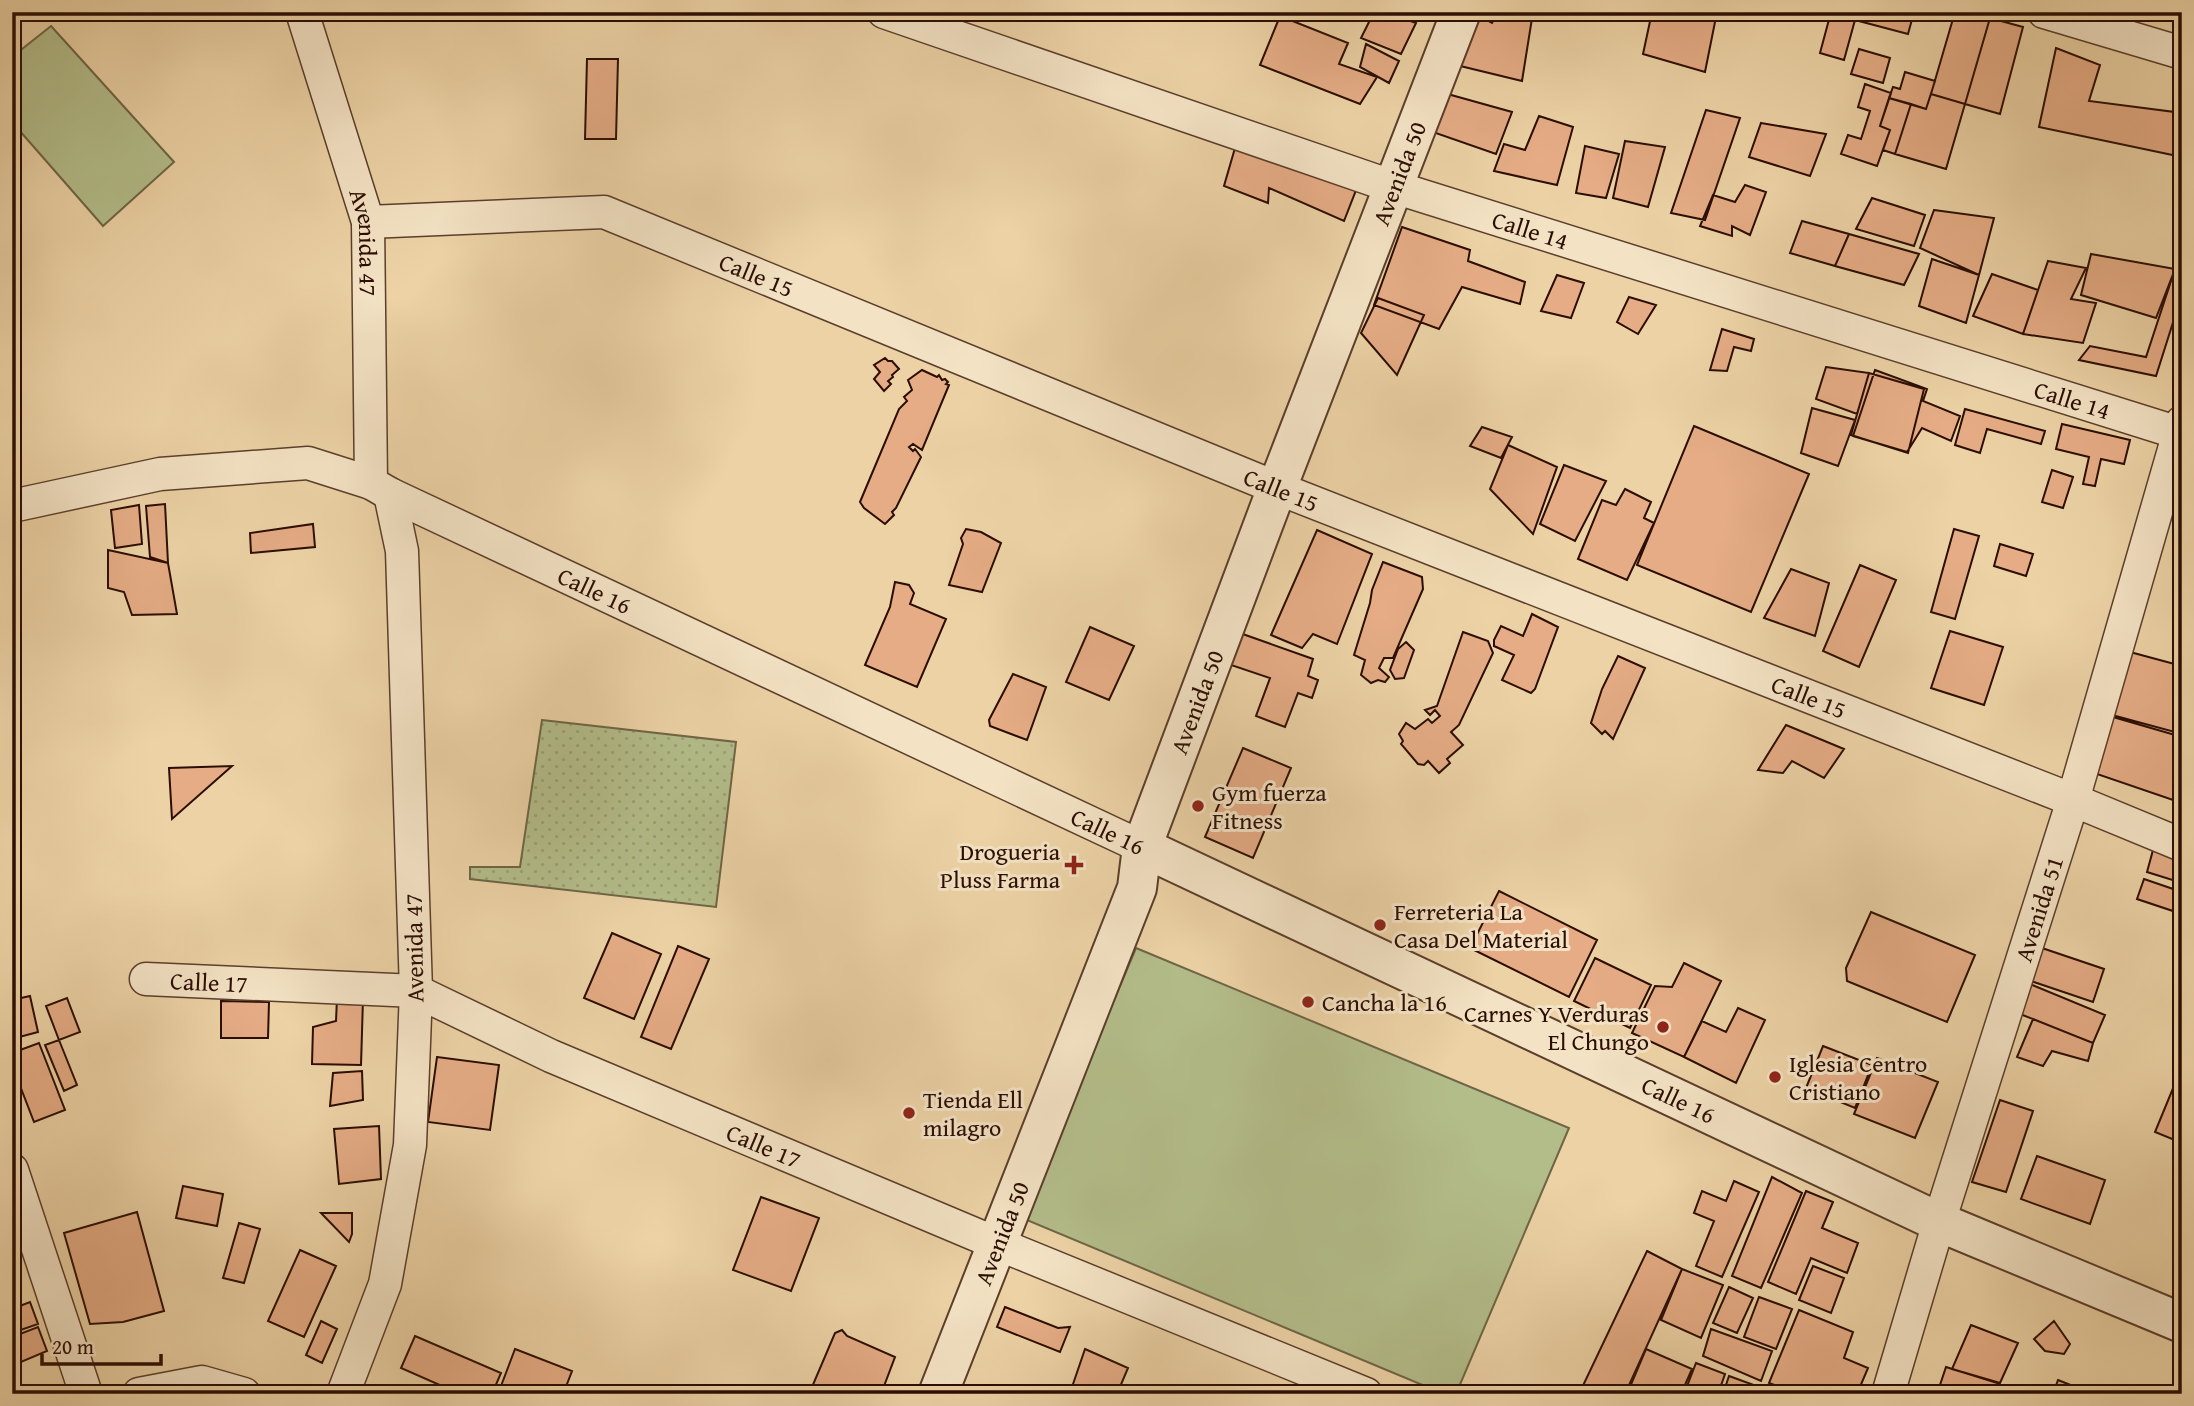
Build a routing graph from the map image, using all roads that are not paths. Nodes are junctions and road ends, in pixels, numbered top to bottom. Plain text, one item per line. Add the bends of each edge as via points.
1 (302, 12) edge
2 (884, 12) edge
3 (1461, 12) edge
4 (2044, 12) edge
5 (2182, 52) edge
6 (1394, 187) junction
7 (368, 222) junction
8 (2181, 430) edge
9 (381, 488) junction
10 (1277, 488) junction
11 (12, 506) edge
12 (2073, 800) junction
13 (2182, 845) edge
14 (1142, 847) junction
15 (146, 979) dead end
16 (416, 991) junction
17 (12, 1170) edge
18 (1939, 1222) junction
19 (998, 1244) junction
20 (2182, 1323) edge
21 (86, 1394) edge
22 (139, 1394) edge
23 (244, 1394) edge
24 (343, 1394) edge
25 (938, 1394) edge
26 (1366, 1394) edge
27 (1888, 1394) edge

1 - 7 street, Avenida 47
2 - 6 street, Calle 14
3 - 6 street, Avenida 50
4 - 5 street
6 - 8 street, Calle 14
6 - 10 street, Avenida 50
7 - 9 street, Avenida 47
7 - 10 street, Calle 15 via 604,212
8 - 12 street, Avenida 51
9 - 11 street, Calle 16 via 308,463 160,474
9 - 14 street, Calle 16
9 - 16 street, Avenida 47 via 402,551
10 - 12 street, Calle 15
10 - 14 street, Avenida 50
12 - 13 street, Calle 15
12 - 18 street, Avenida 51
14 - 18 street, Calle 16
14 - 19 street, Avenida 50 via 1137,888
15 - 16 street, Calle 17
16 - 19 street, Calle 17 via 551,1056
16 - 24 street, Avenida 47 via 410,1144 385,1284
17 - 21 street
18 - 20 street, Calle 16
18 - 27 street, Avenida 51
19 - 25 street, Avenida 50
19 - 26 street, Calle 17
22 - 23 street via 202,1382

